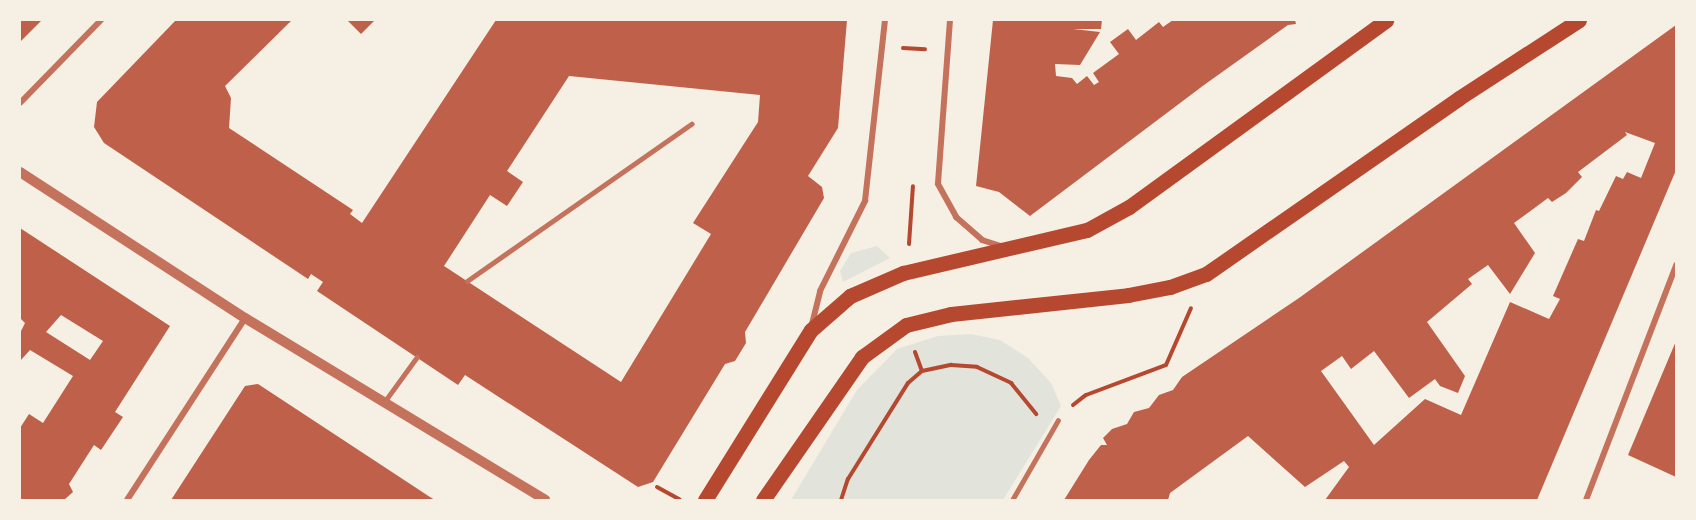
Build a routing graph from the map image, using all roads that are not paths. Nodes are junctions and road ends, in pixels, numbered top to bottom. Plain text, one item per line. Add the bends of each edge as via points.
1 (101, 20) edge
2 (885, 20) edge
3 (950, 20) edge
4 (1386, 20) edge
5 (1579, 20) edge
6 (20, 103) edge
7 (691, 123) dead end
8 (20, 172) edge
9 (1012, 250) junction
10 (1677, 265) edge
11 (467, 281) dead end
12 (245, 318) junction
13 (811, 330) junction
14 (417, 357) dead end
15 (385, 401) junction
16 (1058, 420) dead end
17 (126, 501) edge
18 (545, 501) edge
19 (705, 501) edge
20 (763, 501) edge
21 (1012, 501) edge
22 (1586, 501) edge

1 - 6 street
2 - 13 street via 865,201 820,291
3 - 9 street via 938,184 961,221 982,240
4 - 9 main road via 1129,207 1087,230
5 - 20 main road via 1459,98 1206,274 1170,288 951,314 906,325 874,345 821,414
7 - 11 lane
8 - 12 street
9 - 13 main road via 903,273 850,296
10 - 22 street
12 - 15 street
12 - 17 street
13 - 19 main road
14 - 15 lane
15 - 18 street
16 - 21 street

